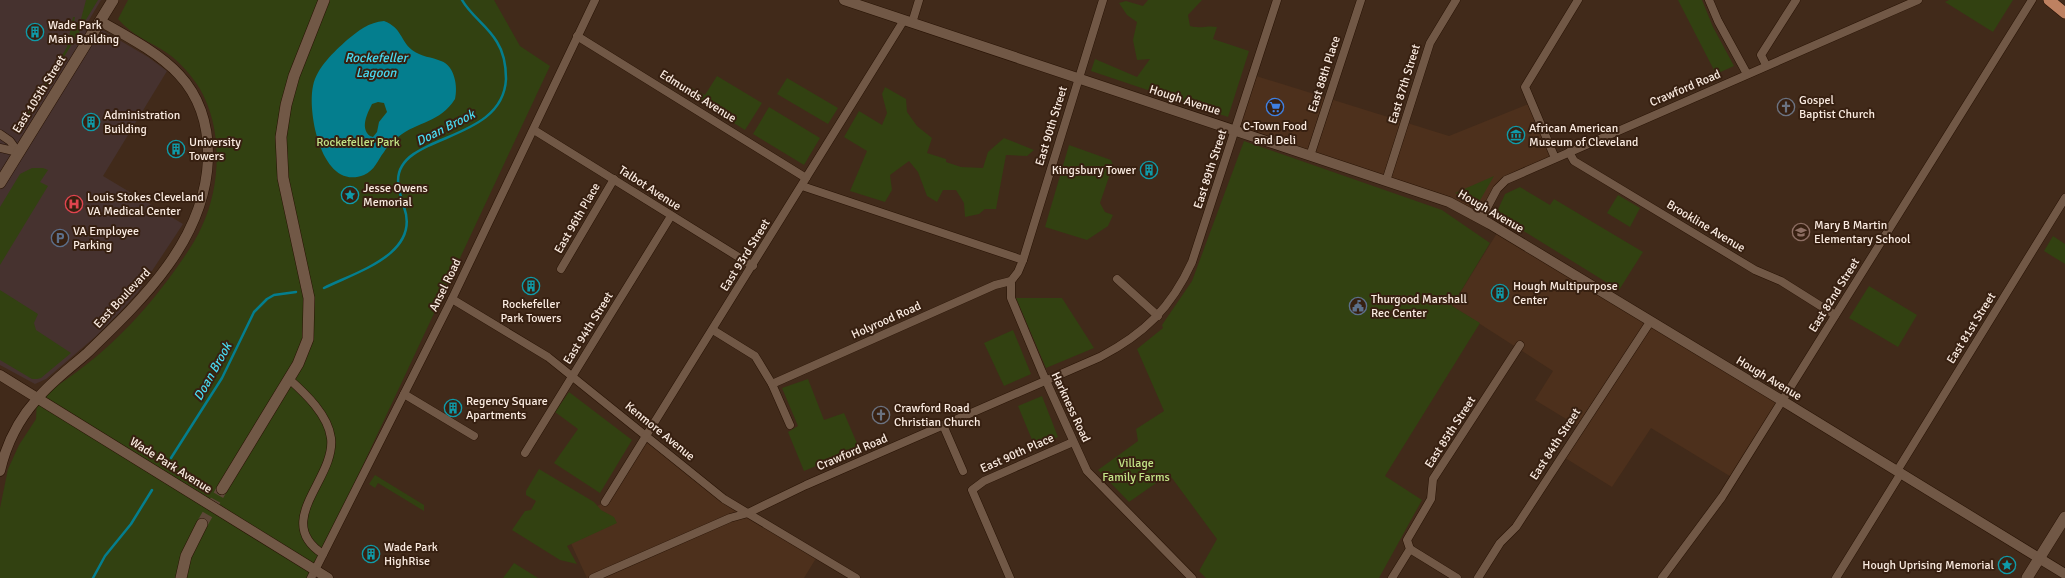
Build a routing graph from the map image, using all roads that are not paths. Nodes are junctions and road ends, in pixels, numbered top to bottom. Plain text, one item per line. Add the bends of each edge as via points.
1 (114, 0) edge
2 (324, 0) edge
3 (595, 0) edge
4 (844, 0) edge
5 (919, 0) edge
6 (1103, 0) edge
7 (1277, 0) edge
8 (1361, 0) edge
9 (1456, 0) edge
10 (1578, 0) edge
11 (1709, 0) edge
12 (1796, 0) edge
13 (1918, 0) edge
14 (2032, 0) edge
15 (2049, 0) edge
16 (2065, 13) edge
17 (100, 21) junction
18 (908, 21) junction
19 (577, 36) junction
20 (1766, 65) junction
21 (1747, 74) junction
22 (1078, 78) junction
23 (534, 130) junction
24 (1236, 130) junction
25 (0, 134) edge
26 (0, 148) edge
27 (18, 152) junction
28 (1569, 152) junction
29 (1310, 156) junction
30 (1555, 158) junction
31 (806, 178) junction
32 (614, 179) junction
33 (1386, 181) junction
34 (0, 183) edge
35 (802, 186) junction
36 (2065, 198) edge
37 (671, 216) junction
38 (1481, 219) junction
39 (1023, 260) junction
40 (753, 266) junction
41 (561, 269) dead end
42 (1117, 279) dead end
43 (1011, 281) junction
44 (452, 299) junction
45 (1835, 315) junction
46 (1158, 316) junction
47 (1650, 322) junction
48 (713, 330) junction
49 (1520, 345) dead end
50 (0, 375) edge
51 (572, 376) junction
52 (289, 379) junction
53 (1046, 381) junction
54 (772, 384) junction
55 (404, 394) junction
56 (37, 398) junction
57 (1782, 400) junction
58 (790, 425) dead end
59 (943, 425) junction
60 (647, 435) junction
61 (474, 436) dead end
62 (1074, 442) junction
63 (525, 453) dead end
64 (0, 471) edge
65 (963, 471) dead end
66 (1899, 472) junction
67 (222, 489) tunnel mouth
68 (605, 502) dead end
69 (748, 513) junction
70 (2065, 517) edge
71 (202, 524) tunnel mouth
72 (1410, 549) junction
73 (323, 554) junction
74 (2039, 558) junction
75 (313, 574) edge
76 (2065, 574) edge
77 (181, 578) edge
78 (328, 578) edge
79 (593, 578) edge
80 (856, 578) edge
81 (1010, 578) edge
82 (1192, 578) edge
83 (1392, 578) edge
84 (1457, 578) edge
85 (1478, 578) edge
86 (1662, 578) edge
87 (1836, 578) edge
88 (2027, 578) edge

1 - 17 main road, East 105th Street
2 - 52 main road via 294,76 282,132 283,178 309,303 306,348
3 - 19 street, Ansel Road
4 - 18 street, Hough Avenue
5 - 18 street, East 93rd Street
6 - 22 street, East 90th Street
7 - 24 street, East 89th Street
8 - 29 street, East 88th Place
9 - 33 street, East 87th Street via 1430,43
10 - 30 street via 1525,87
11 - 21 street
12 - 20 street via 1761,55
13 - 20 street, Crawford Road
14 - 45 street, East 82nd Street
15 - 16 main road
17 - 27 main road, East 105th Street
17 - 56 street, East Boulevard via 171,65 189,86 206,131 206,177 202,197 191,224 156,284
18 - 22 street, Hough Avenue
18 - 31 street, East 93rd Street
19 - 23 street, Ansel Road
19 - 31 street, Edmunds Avenue
20 - 21 street, Crawford Road
21 - 28 street, Crawford Road
22 - 24 street, Hough Avenue
22 - 39 street, East 90th Street
23 - 32 street, Talbot Avenue
23 - 44 street, Ansel Road
24 - 29 street, Hough Avenue
24 - 46 street, East 89th Street via 1192,262 1178,289
25 - 27 street
26 - 27 street
27 - 34 main road, East 105th Street
28 - 30 street, Crawford Road
28 - 45 street, Brookline Avenue via 1574,161
29 - 33 street, Hough Avenue
30 - 38 street, Crawford Road via 1501,184
31 - 35 street, East 93rd Street
32 - 37 street, Talbot Avenue
32 - 41 street, East 96th Place
33 - 38 street, Hough Avenue via 1449,202
35 - 39 street
35 - 40 street, East 93rd Street
36 - 66 street, East 81st Street
37 - 40 street, Talbot Avenue
37 - 51 street, East 94th Street
38 - 47 street, Hough Avenue
39 - 43 street
40 - 48 street, East 93rd Street
42 - 46 street
43 - 53 street, Harkness Road via 1010,298
43 - 54 street, Holyrood Road via 997,284
44 - 51 street, Kenmore Avenue via 548,357
44 - 55 street, Ansel Road
45 - 57 street, East 82nd Street
46 - 53 street, Crawford Road via 1117,348
47 - 57 street, Hough Avenue
47 - 85 street, East 84th Street via 1516,527 1500,543
48 - 54 street via 755,356
48 - 60 street, East 93rd Street
49 - 72 street, East 85th Street via 1433,479 1431,499 1407,540
50 - 56 street, Wade Park Avenue
51 - 60 street, Kenmore Avenue
51 - 63 street, East 94th Street
52 - 67 main road
52 - 73 street via 318,411 331,439 330,457 308,500 304,518 307,540
53 - 59 street, Crawford Road
53 - 62 street, Harkness Road
54 - 58 street
55 - 61 street
55 - 73 street, Ansel Road
56 - 64 street, East Boulevard via 12,437
56 - 75 street, Wade Park Avenue
57 - 66 street, Hough Avenue
57 - 86 street, East 82nd Street via 1722,497
59 - 65 street
59 - 69 street, Crawford Road
60 - 68 street, East 93rd Street
60 - 69 street, Kenmore Avenue via 724,499
62 - 81 street, East 90th Place via 984,481 972,490
62 - 82 street, Harkness Road via 1087,471
66 - 74 street, Hough Avenue
66 - 87 street, East 81st Street
69 - 79 street, Crawford Road via 730,518
69 - 80 street, Kenmore Avenue
70 - 74 main road
71 - 77 main road via 186,556
72 - 83 street, East 85th Street
72 - 84 street
73 - 75 street, Ansel Road
74 - 76 street, Hough Avenue
74 - 88 main road
75 - 78 street, Wade Park Avenue

